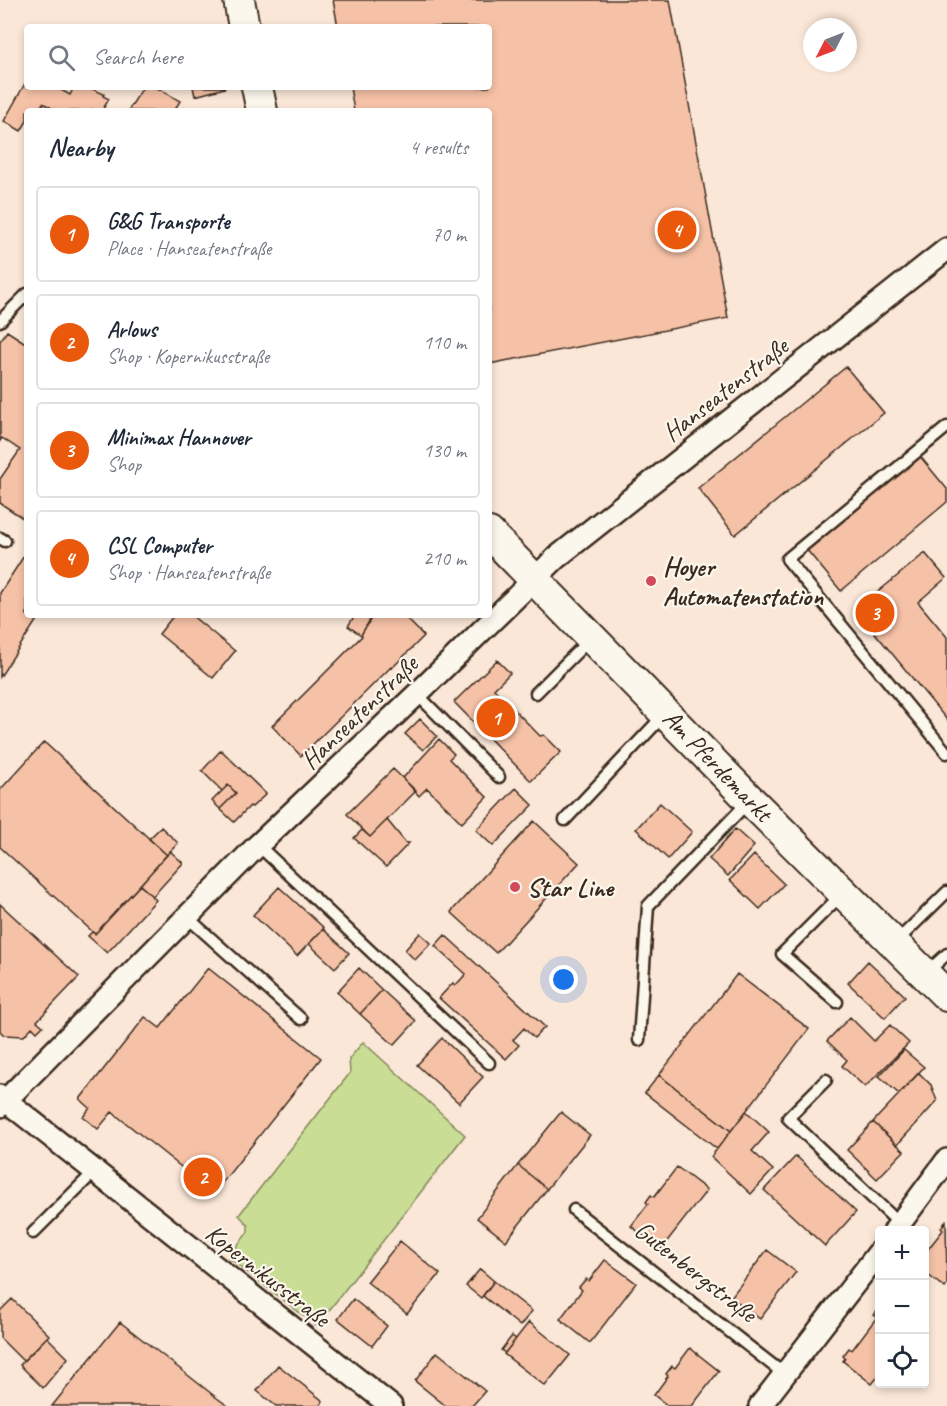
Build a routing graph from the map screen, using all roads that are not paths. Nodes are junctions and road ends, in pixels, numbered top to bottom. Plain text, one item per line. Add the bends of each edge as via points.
1 (239, 0) edge
2 (243, 24) edge
3 (258, 90) edge
4 (261, 108) edge
5 (947, 249) edge
6 (24, 297) edge
7 (0, 321) edge
8 (947, 427) edge
9 (492, 536) edge
10 (534, 579) junction
11 (592, 637) junction
12 (536, 693) dead end
13 (417, 694) junction
14 (667, 713) junction
15 (947, 753) edge
16 (499, 777) dead end
17 (750, 800) junction
18 (565, 820) dead end
19 (258, 845) junction
20 (844, 892) junction
21 (947, 892) edge
22 (187, 917) junction
23 (895, 944) junction
24 (947, 954) edge
25 (925, 974) junction
26 (947, 996) edge
27 (837, 1002) dead end
28 (301, 1019) dead end
29 (639, 1040) dead end
30 (489, 1063) dead end
31 (826, 1080) dead end
32 (1, 1101) edge
33 (947, 1160) edge
34 (94, 1172) junction
35 (574, 1210) dead end
36 (896, 1226) edge
37 (898, 1226) edge
38 (33, 1233) dead end
39 (875, 1256) edge
40 (784, 1374) junction
41 (391, 1406) edge
42 (760, 1406) edge

1 - 2 street
3 - 4 street
5 - 10 street, Hanseatenstraße via 571,544
6 - 7 lane
8 - 15 lane via 787,559
9 - 10 street, Am Pferdemarkt
10 - 11 street, Am Pferdemarkt
10 - 13 street, Hanseatenstraße
11 - 12 lane
11 - 14 street, Am Pferdemarkt
13 - 16 lane
13 - 19 street, Hanseatenstraße
14 - 17 street, Am Pferdemarkt
14 - 18 lane
17 - 20 street, Am Pferdemarkt
17 - 29 lane via 648,906
19 - 22 street, Hanseatenstraße
19 - 30 lane
20 - 23 street, Am Pferdemarkt
20 - 27 lane via 782,954
21 - 23 lane
22 - 28 lane
22 - 32 street, Hanseatenstraße
23 - 25 street, Am Pferdemarkt
24 - 25 lane
25 - 26 street, Am Pferdemarkt
31 - 36 lane via 788,1118
32 - 34 street, Kopernikusstraße
33 - 37 street
34 - 38 lane
34 - 41 street, Kopernikusstraße
35 - 40 lane, Gutenbergstraße
39 - 40 street
40 - 42 street

